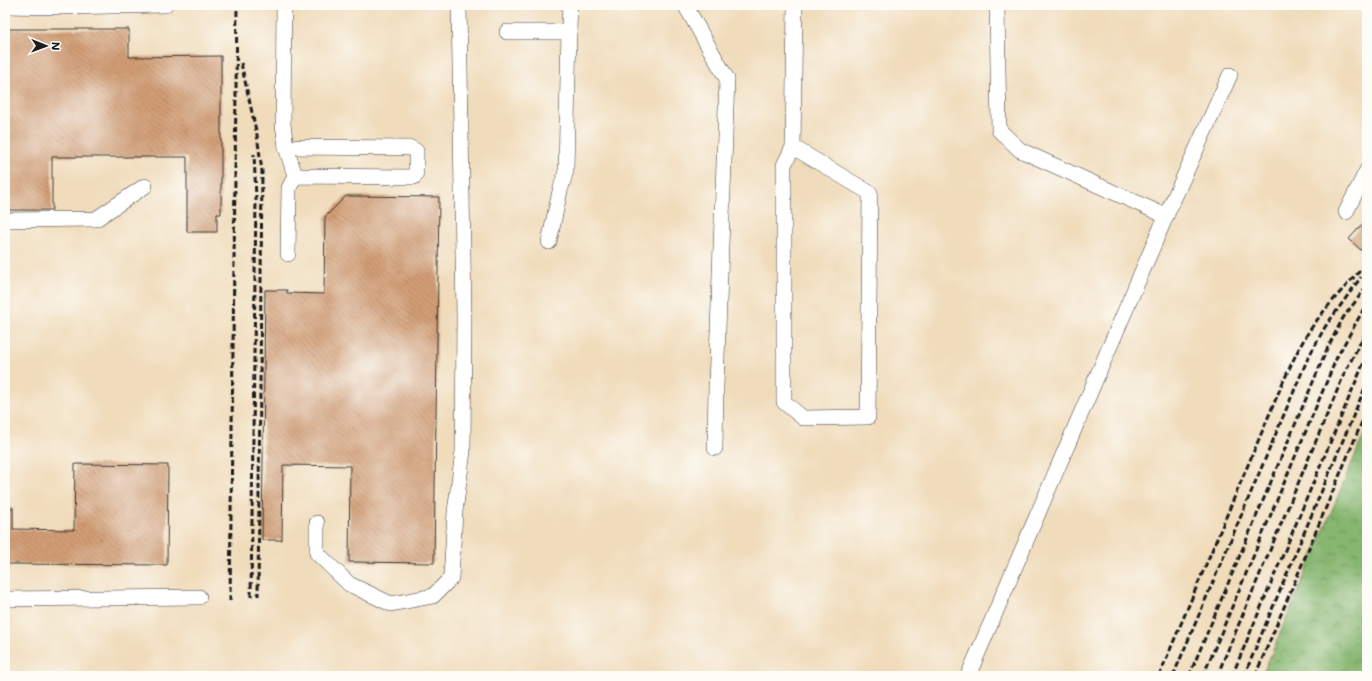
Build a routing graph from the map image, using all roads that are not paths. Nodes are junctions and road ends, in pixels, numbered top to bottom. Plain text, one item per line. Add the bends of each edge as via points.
1 (165, 5) edge
2 (284, 5) edge
3 (459, 5) edge
4 (570, 5) edge
5 (685, 5) edge
6 (795, 5) edge
7 (997, 5) edge
8 (5, 6) edge
9 (569, 29) junction
10 (506, 32) dead end
11 (1230, 74) dead end
12 (286, 147) junction
13 (793, 147) junction
14 (1367, 170) edge
15 (295, 176) junction
16 (145, 186) dead end
17 (1346, 212) dead end
18 (1166, 216) junction
19 (5, 220) edge
20 (549, 242) dead end
21 (288, 254) dead end
22 (715, 448) dead end
23 (317, 523) dead end
24 (199, 597) dead end
25 (5, 599) edge
26 (968, 676) edge

1 - 8 street
2 - 12 street via 283,124
3 - 23 street via 464,316 463,451 455,512 451,578 433,596 391,604 349,584 317,553
4 - 9 street
5 - 22 street via 726,79
6 - 13 street
7 - 18 street via 999,130 1020,150
9 - 10 street via 563,32
9 - 20 street via 566,171
11 - 18 street
12 - 15 street
12 - 15 street via 412,148 416,151 414,177
13 - 13 street via 784,165 784,402 803,418 868,417 870,193
14 - 17 street
15 - 21 street via 289,188
16 - 19 street via 96,219
18 - 26 street
24 - 25 street

